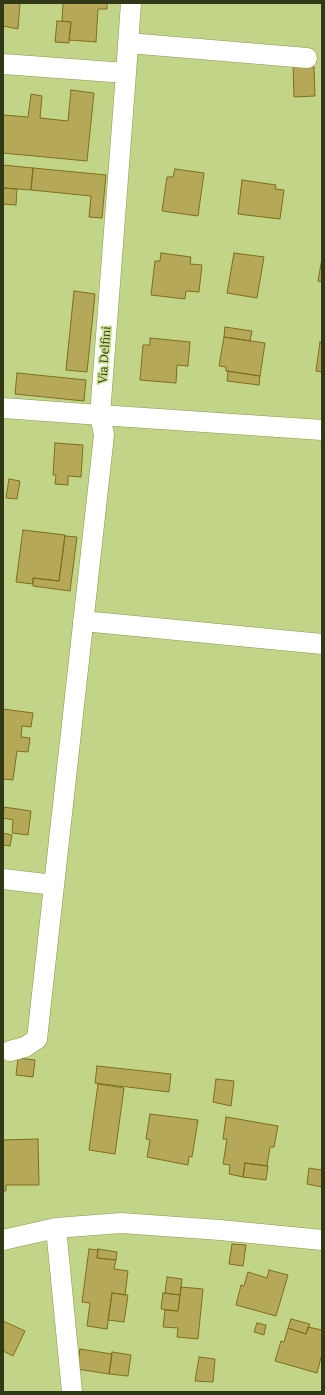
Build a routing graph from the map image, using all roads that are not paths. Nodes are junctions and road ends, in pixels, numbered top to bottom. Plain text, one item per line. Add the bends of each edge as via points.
1 (130, 3) edge
2 (128, 43) junction
3 (307, 58) dead end
4 (3, 64) edge
5 (126, 73) junction
6 (3, 408) edge
7 (100, 415) junction
8 (322, 430) edge
9 (83, 621) junction
10 (322, 644) edge
11 (3, 879) edge
12 (54, 885) junction
13 (10, 1051) dead end
14 (56, 1228) junction
15 (3, 1240) edge
16 (322, 1240) edge
17 (72, 1392) edge

1 - 2 street, Via Delfini
2 - 3 street
2 - 5 street, Via Delfini
4 - 5 street
5 - 7 street, Via Delfini
6 - 7 street
7 - 8 street
7 - 9 street, Via Delfini via 104,435
9 - 10 street
9 - 12 street, Via Delfini
11 - 12 street
12 - 13 street, Via Delfini via 37,1039 25,1047
14 - 15 street
14 - 16 street via 121,1223
14 - 17 street

